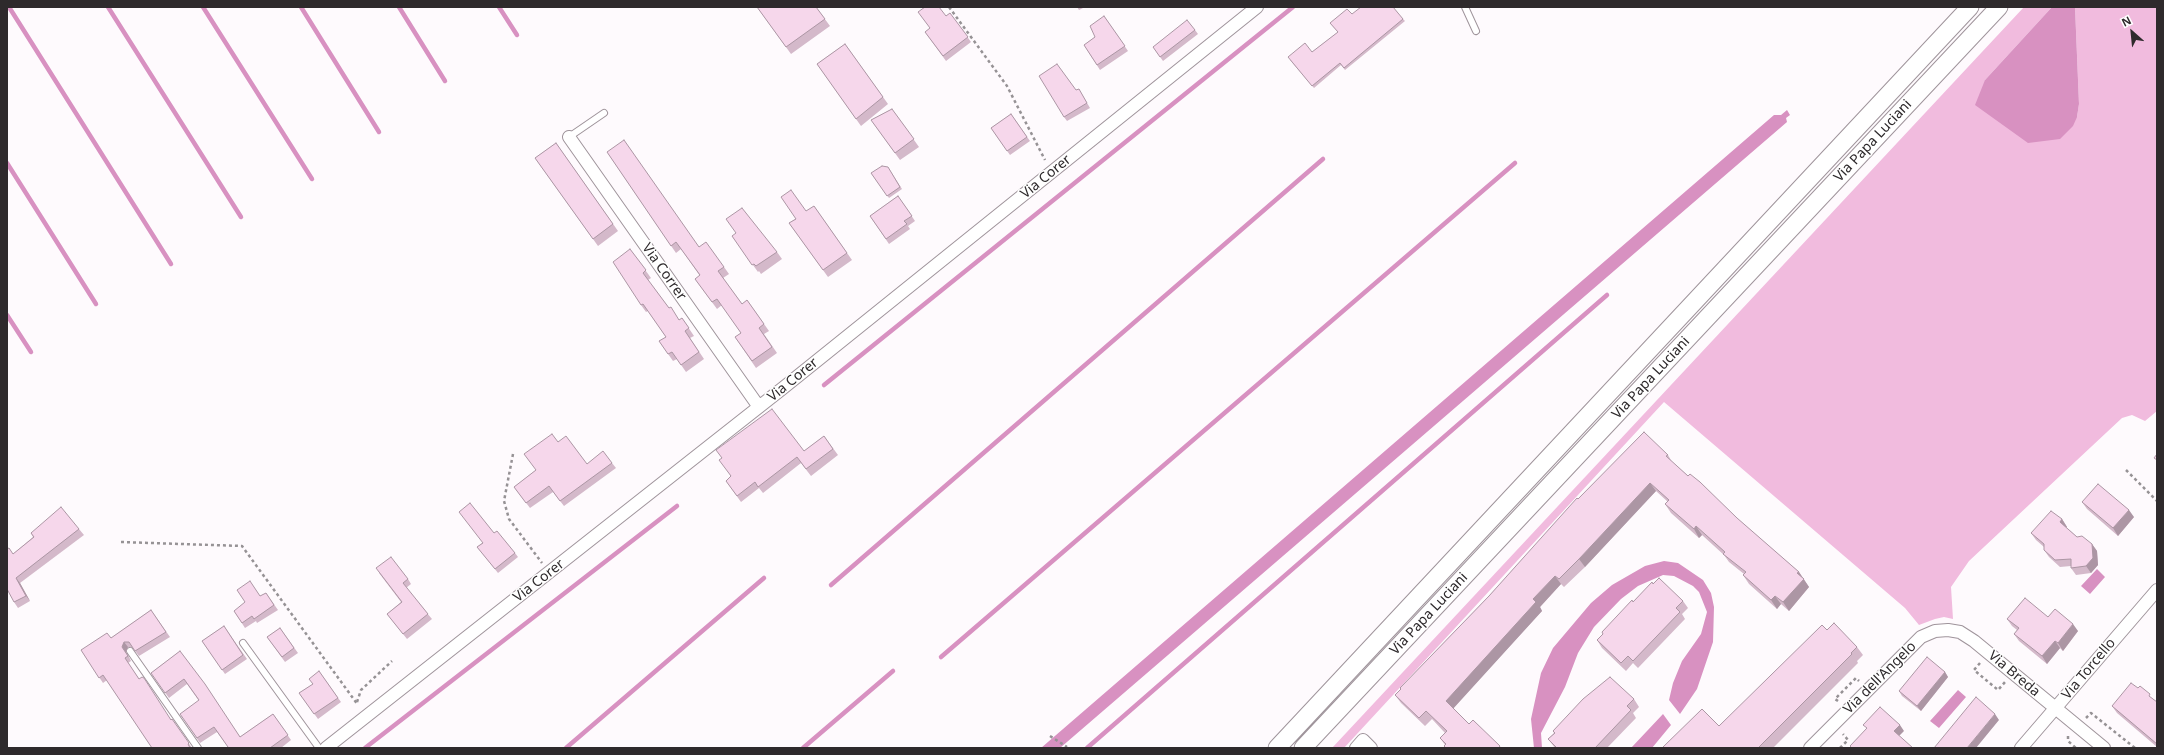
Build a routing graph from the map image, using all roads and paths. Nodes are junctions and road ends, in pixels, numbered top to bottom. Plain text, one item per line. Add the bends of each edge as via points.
1 (949, 7) edge
2 (1258, 7) edge
3 (1465, 7) edge
4 (1970, 7) edge
5 (1999, 7) edge
6 (1476, 31) dead end
7 (604, 113) dead end
8 (569, 137) joint
9 (1051, 173) junction
10 (759, 407) junction
11 (513, 454) dead end
12 (2126, 470) dead end
13 (2157, 501) edge
14 (122, 542) dead end
15 (550, 572) junction
16 (2157, 590) edge
17 (1960, 632) joint
18 (243, 643) dead end
19 (130, 651) edge
20 (392, 661) dead end
21 (357, 703) junction
22 (2055, 708) junction
23 (367, 716) junction
24 (2082, 717) dead end
25 (1843, 729) dead end
26 (1050, 736) dead end
27 (198, 748) edge
28 (319, 748) edge
29 (326, 748) edge
30 (1067, 748) edge
31 (1277, 748) edge
32 (1303, 748) edge
33 (1356, 748) edge
34 (1371, 748) edge
35 (1810, 748) edge
36 (1840, 748) edge
37 (2021, 748) edge
38 (2104, 748) edge
39 (2135, 748) edge

1 - 9 path via 1007,86
2 - 9 street, Via Corer
3 - 6 lane
4 - 31 main road, Via Papa Luciani
5 - 32 main road, Via Papa Luciani
7 - 8 lane
8 - 10 street, Via Correr
9 - 10 street, Via Corer
10 - 15 street, Via Corer
11 - 15 path via 504,501 509,519
12 - 13 path
14 - 21 path via 242,546
15 - 23 street, Via Corer
16 - 22 street, Via Torcello
17 - 22 street, Via Breda
17 - 35 street, Via dell'Angelo via 1942,630 1921,637
18 - 28 lane
19 - 27 lane
20 - 21 path via 361,690
21 - 23 path
22 - 37 street, Via Torcello
22 - 38 street, Via Breda
23 - 29 street, Via Corer
24 - 39 path via 2085,718 2090,713
25 - 36 path via 1840,732 1848,740
26 - 30 path
33 - 34 street via 1363,740

